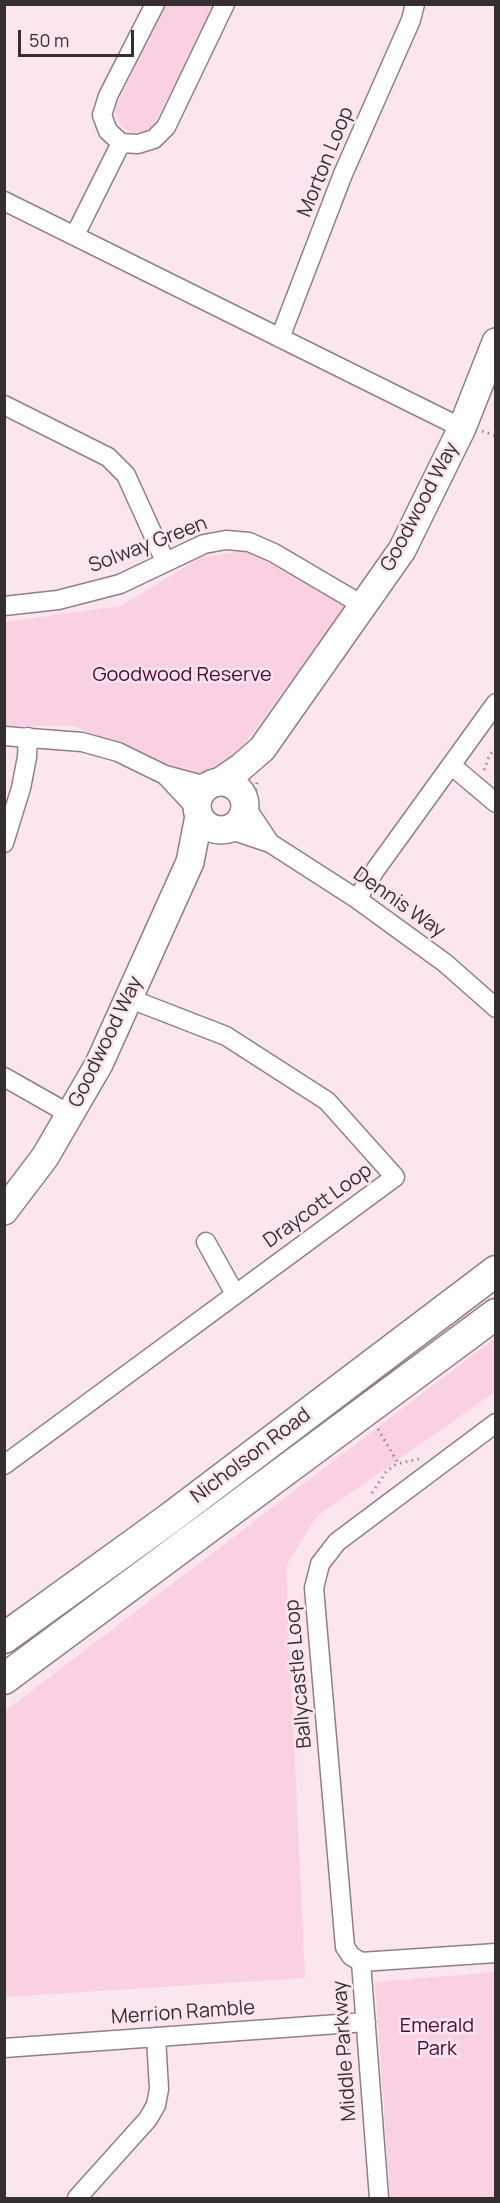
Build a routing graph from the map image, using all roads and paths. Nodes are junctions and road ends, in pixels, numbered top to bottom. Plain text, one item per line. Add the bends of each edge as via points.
1 (155, 4) edge
2 (225, 4) edge
3 (415, 4) edge
4 (121, 143) junction
5 (4, 201) edge
6 (75, 235) junction
7 (280, 338) junction
8 (495, 342) edge
9 (4, 405) edge
10 (462, 428) junction
11 (165, 561) junction
12 (4, 606) edge
13 (364, 606) junction
14 (495, 703) edge
15 (4, 736) edge
16 (28, 737) junction
17 (262, 749) junction
18 (451, 765) junction
19 (249, 796) junction
20 (495, 803) edge
21 (212, 808) junction
22 (4, 843) edge
23 (270, 843) junction
24 (357, 899) junction
25 (128, 998) junction
26 (495, 1008) edge
27 (4, 1077) edge
28 (70, 1115) junction
29 (4, 1211) edge
30 (206, 1242) dead end
31 (495, 1271) edge
32 (235, 1294) junction
33 (495, 1314) edge
34 (373, 1420) dead end
35 (495, 1423) edge
36 (425, 1457) dead end
37 (398, 1463) junction
38 (4, 1466) edge
39 (371, 1496) dead end
40 (4, 1638) edge
41 (4, 1679) edge
42 (495, 1953) edge
43 (361, 1962) junction
44 (366, 2022) junction
45 (156, 2037) junction
46 (335, 2037) dead end
47 (4, 2048) edge
48 (351, 2062) dead end
49 (77, 2199) edge
50 (379, 2199) edge

1 - 4 street via 102,115 108,131
2 - 4 street via 166,127 154,139 138,144
3 - 7 street, Morton Loop via 343,174
4 - 6 street
5 - 6 street
6 - 7 street
7 - 10 street
8 - 10 street, Goodwood Way
9 - 11 street via 108,457 126,475
10 - 13 street, Goodwood Way via 402,550
11 - 12 street, Solway Green via 120,584 58,600
11 - 13 street, Solway Green via 204,544 226,540 249,542
13 - 17 street, Goodwood Way
14 - 18 street
15 - 16 street
16 - 21 street via 82,742 118,752 165,775
16 - 22 street via 21,788
17 - 19 street, Goodwood Way
17 - 21 street, Goodwood Way via 240,768
18 - 20 street
18 - 24 street
19 - 21 street via 232,783
19 - 21 street, Goodwood Way via 242,819
19 - 23 street, Dennis Way
21 - 23 street, Dennis Way
21 - 25 street, Goodwood Way
23 - 24 street, Dennis Way
24 - 26 street, Dennis Way via 445,963
25 - 28 street, Goodwood Way via 99,1064
25 - 32 street, Draycott Loop via 226,1036 327,1101 395,1177
27 - 28 street
28 - 29 street, Goodwood Way via 45,1157
30 - 32 street
31 - 40 main road, Nicholson Road via 170,1518
32 - 38 street, Draycott Loop
33 - 41 main road, Nicholson Road
34 - 37 path
35 - 43 street, Ballycastle Loop via 337,1542 320,1564 314,1588 345,1947
36 - 37 path
37 - 39 path via 381,1477
42 - 43 street, Middle Parkway
43 - 44 street, Middle Parkway
44 - 45 street, Merrion Ramble
44 - 50 street, Middle Parkway
45 - 47 street, Merrion Ramble
45 - 49 street via 156,2105 148,2120
46 - 48 path via 350,2051

